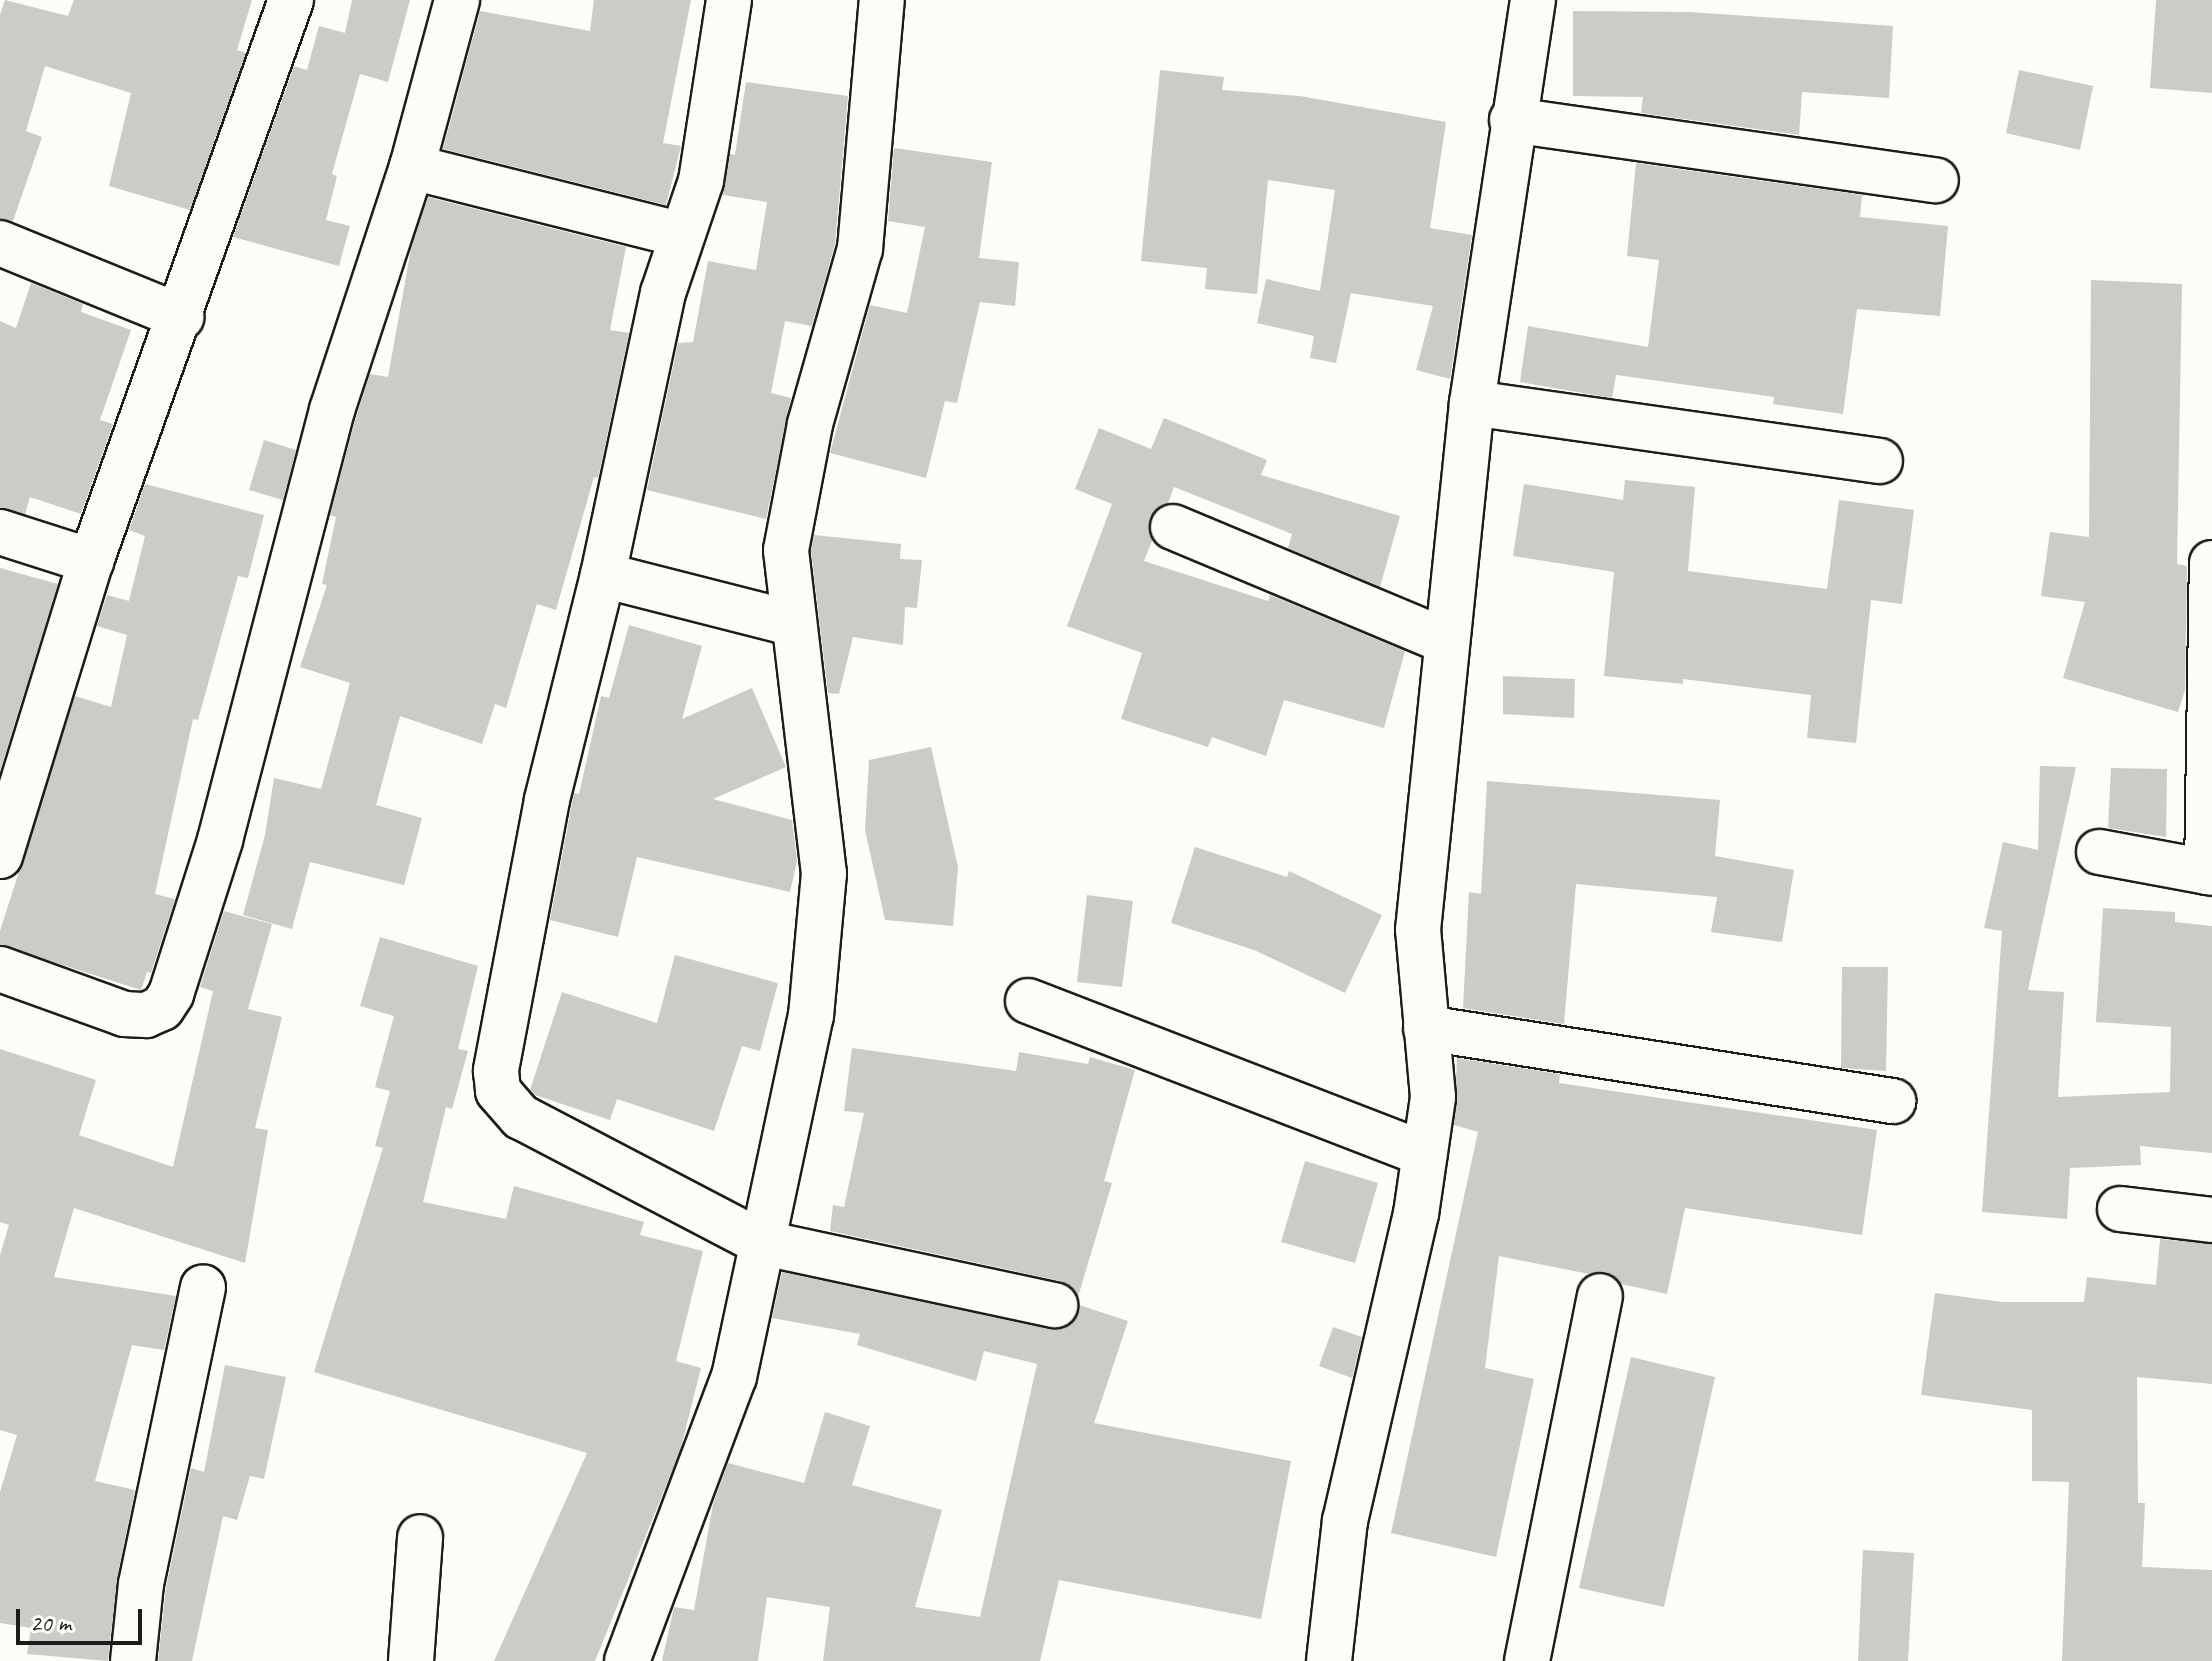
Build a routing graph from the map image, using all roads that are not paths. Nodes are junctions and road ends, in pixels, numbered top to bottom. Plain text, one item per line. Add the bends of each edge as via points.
1 (291, 0) edge
2 (457, 0) edge
3 (729, 0) edge
4 (882, 0) edge
5 (1533, 0) edge
6 (1512, 120) junction
7 (412, 167) junction
8 (1936, 180) dead end
9 (682, 235) junction
10 (0, 243) edge
11 (181, 317) junction
12 (1472, 403) junction
13 (1880, 461) dead end
14 (1173, 527) dead end
15 (0, 532) edge
16 (91, 561) junction
17 (2212, 563) edge
18 (603, 575) junction
19 (791, 623) junction
20 (1445, 641) junction
21 (2099, 852) dead end
22 (0, 856) edge
23 (2209, 873) edge
24 (0, 969) edge
25 (1028, 1001) dead end
26 (1426, 1028) junction
27 (1893, 1101) dead end
28 (1424, 1154) junction
29 (2120, 1209) dead end
30 (2212, 1220) edge
31 (760, 1242) junction
32 (203, 1287) dead end
33 (1600, 1296) dead end
34 (1055, 1305) dead end
35 (420, 1537) dead end
36 (133, 1661) edge
37 (411, 1661) edge
38 (627, 1661) edge
39 (1329, 1661) edge
40 (1527, 1661) edge

1 - 11 street
2 - 7 street
3 - 9 street via 701,181
4 - 19 street via 860,249 810,424 786,550
5 - 6 street
6 - 8 street
6 - 12 street
7 - 9 street
7 - 24 street via 332,410 220,840 171,994 162,1008 146,1015 124,1014
9 - 18 street via 663,293
10 - 11 street
11 - 16 street
12 - 13 street
12 - 20 street
14 - 20 street
15 - 16 street
16 - 22 street
17 - 23 street
18 - 19 street
18 - 31 street via 547,800 496,1071 498,1091 521,1117
19 - 31 street via 824,874 811,1016
20 - 26 street via 1418,930
21 - 23 street
25 - 28 street
26 - 27 street
26 - 28 street via 1433,1097
28 - 39 street via 1416,1214 1345,1521
29 - 30 street
31 - 34 street
31 - 38 street via 724,1408
32 - 36 street via 141,1584
33 - 40 street
35 - 37 street

